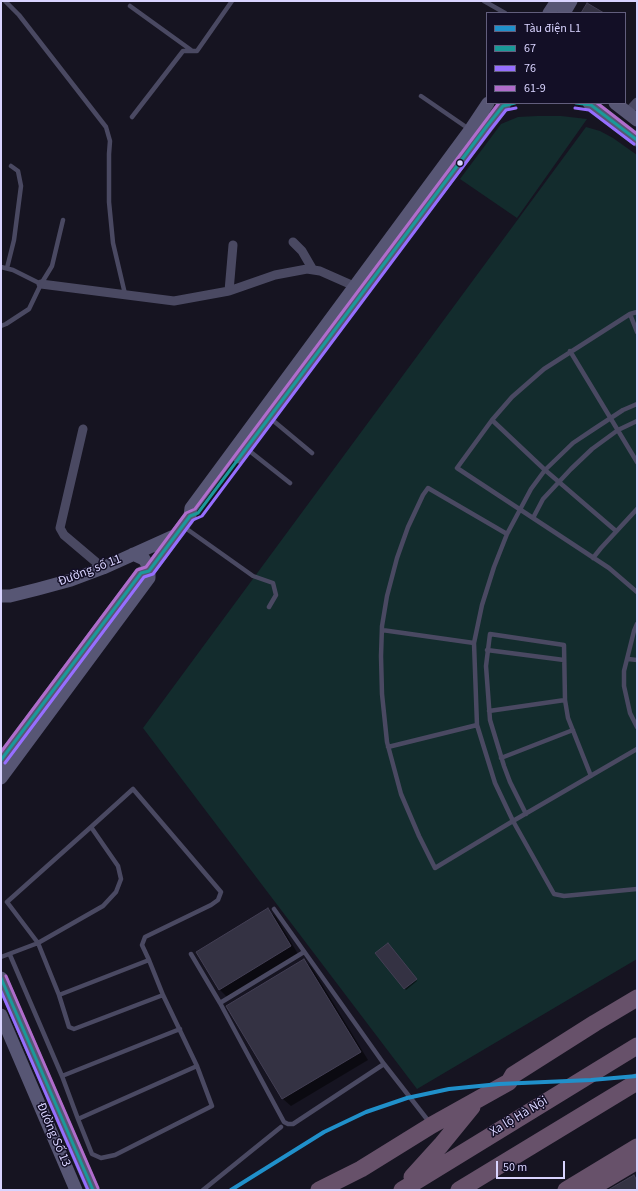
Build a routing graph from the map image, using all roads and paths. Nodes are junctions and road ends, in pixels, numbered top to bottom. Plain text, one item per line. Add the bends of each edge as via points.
1 (4, 1) edge
2 (232, 1) edge
3 (484, 1) edge
4 (130, 6) dead end
5 (565, 8) edge
6 (503, 12) edge
7 (552, 12) edge
8 (191, 50) junction
9 (421, 96) dead end
10 (637, 102) edge
11 (487, 104) edge
12 (508, 104) edge
13 (590, 104) edge
14 (616, 104) edge
15 (632, 116) edge
16 (132, 117) dead end
17 (470, 130) junction
18 (637, 140) edge
19 (11, 166) dead end
20 (62, 220) dead end
21 (293, 242) dead end
22 (233, 245) dead end
23 (1, 267) edge
24 (7, 268) junction
25 (313, 270) junction
26 (41, 284) junction
27 (358, 289) junction
28 (229, 291) junction
29 (125, 294) junction
30 (637, 312) edge
31 (630, 314) junction
32 (1, 326) edge
33 (637, 332) edge
34 (570, 351) junction
35 (637, 404) edge
36 (270, 418) junction
37 (610, 419) junction
38 (492, 420) junction
39 (637, 421) edge
40 (83, 429) dead end
41 (618, 430) junction
42 (246, 448) junction
43 (312, 452) dead end
44 (637, 462) edge
45 (544, 470) junction
46 (558, 482) junction
47 (290, 483) dead end
48 (637, 509) edge
49 (520, 510) junction
50 (533, 518) junction
51 (183, 526) junction
52 (616, 531) junction
53 (507, 534) junction
54 (133, 554) junction
55 (593, 558) junction
56 (103, 568) junction
57 (149, 571) junction
58 (637, 592) edge
59 (1, 596) edge
60 (269, 607) dead end
61 (637, 624) edge
62 (382, 630) junction
63 (474, 642) junction
64 (487, 650) junction
65 (628, 659) junction
66 (564, 660) junction
67 (637, 660) edge
68 (565, 700) junction
69 (489, 711) junction
70 (477, 725) junction
71 (637, 727) edge
72 (573, 730) junction
73 (388, 747) junction
74 (637, 749) edge
75 (501, 758) junction
76 (1, 760) edge
77 (591, 776) junction
78 (1, 778) edge
79 (526, 814) junction
80 (513, 821) junction
81 (91, 827) junction
82 (637, 888) edge
83 (274, 909) dead end
84 (38, 943) junction
85 (304, 952) junction
86 (191, 954) dead end
87 (10, 955) junction
88 (1, 957) edge
89 (149, 960) junction
90 (1, 978) edge
91 (163, 994) junction
92 (60, 996) junction
93 (220, 1003) junction
94 (634, 1006) edge
95 (1, 1015) edge
96 (180, 1029) junction
97 (637, 1046) edge
98 (384, 1064) junction
99 (197, 1066) junction
100 (62, 1076) junction
101 (637, 1082) edge
102 (480, 1098) junction
103 (78, 1119) junction
104 (432, 1125) junction
105 (281, 1127) dead end
106 (69, 1136) junction
107 (56, 1142) junction
108 (637, 1147) edge
109 (637, 1161) edge
110 (361, 1169) junction
111 (597, 1187) edge
112 (76, 1190) edge
113 (93, 1190) edge
114 (203, 1190) edge
115 (319, 1190) edge
116 (334, 1190) edge
117 (401, 1190) edge
118 (459, 1190) edge
119 (566, 1190) edge

1 - 29 lane via 19,15 106,127 110,141 109,202 113,243
2 - 8 lane via 197,51
3 - 6 lane
4 - 8 lane
5 - 7 main road
8 - 16 lane via 183,51
9 - 17 lane
10 - 15 street
11 - 17 main road
12 - 27 main road
13 - 18 main road
14 - 15 main road
17 - 27 main road
19 - 24 lane via 18,171 21,186 14,240
20 - 26 lane via 52,266
21 - 25 street via 302,251
22 - 28 street
23 - 24 lane
24 - 26 lane
25 - 27 street
25 - 28 street via 275,275
26 - 29 street
26 - 32 lane via 29,309
27 - 36 main road
27 - 51 main road via 191,508
28 - 29 street via 174,301
30 - 31 lane
31 - 33 lane
31 - 34 lane
34 - 37 lane
34 - 38 lane via 512,397
35 - 37 lane
36 - 42 main road
36 - 43 lane
37 - 41 lane
37 - 45 lane via 573,443
38 - 45 lane
38 - 49 lane via 457,468
39 - 41 lane
40 - 56 street via 60,528 64,535
41 - 44 lane
41 - 46 lane via 592,449
42 - 47 lane
42 - 51 main road via 198,513
45 - 46 lane
45 - 49 lane
46 - 50 lane
46 - 52 lane
48 - 52 lane
49 - 50 lane
49 - 53 lane
50 - 55 lane
51 - 54 main road, Đường số 11
51 - 57 main road
51 - 60 lane via 252,576 273,583 276,595
52 - 55 lane
53 - 62 lane via 428,488 408,527 397,558 387,596
53 - 63 lane via 482,605
54 - 56 main road, Đường số 11
54 - 57 main road via 144,559
55 - 58 lane
56 - 59 main road, Đường số 11 via 38,590
57 - 76 main road via 141,573
57 - 78 main road via 149,578
61 - 65 lane
62 - 63 lane
62 - 73 lane via 380,656
63 - 70 lane
64 - 66 lane
64 - 66 lane via 490,634 564,645
64 - 69 lane
65 - 67 lane
65 - 71 lane via 624,671 624,686 630,713
66 - 68 lane
68 - 69 lane
68 - 72 lane
69 - 75 lane
70 - 73 lane
70 - 80 lane via 495,783
72 - 75 lane
72 - 77 lane
73 - 80 lane via 401,794 435,868
74 - 77 lane
75 - 79 lane
77 - 79 lane
79 - 80 lane
80 - 82 lane via 554,894 564,896
81 - 84 lane via 8,902
81 - 84 lane via 118,866 121,879 116,892 103,906
81 - 89 lane via 133,789 221,892 218,900 211,905 145,937 142,945
83 - 85 lane
84 - 87 lane
84 - 92 lane
85 - 93 lane
85 - 98 lane
86 - 93 lane
87 - 88 lane
87 - 100 lane
89 - 91 lane
89 - 92 lane
90 - 106 main road, Đường Số 13
91 - 92 lane via 74,1030 69,1027
91 - 96 lane
93 - 98 lane via 284,1122 288,1124 293,1124
94 - 102 highway via 518,1083 509,1082
95 - 107 main road, Đường Số 13
96 - 99 lane
96 - 100 lane
97 - 117 highway, Xa lộ Hà Nội
98 - 104 lane
99 - 103 lane
99 - 103 lane via 212,1106 115,1155 101,1158 92,1154
100 - 103 lane
101 - 118 highway
102 - 104 highway
102 - 117 highway
104 - 110 highway
105 - 114 lane
106 - 107 main road
106 - 113 main road, Đường Số 13
107 - 112 main road, Đường Số 13
108 - 119 highway
109 - 111 highway
110 - 115 highway
110 - 116 highway

